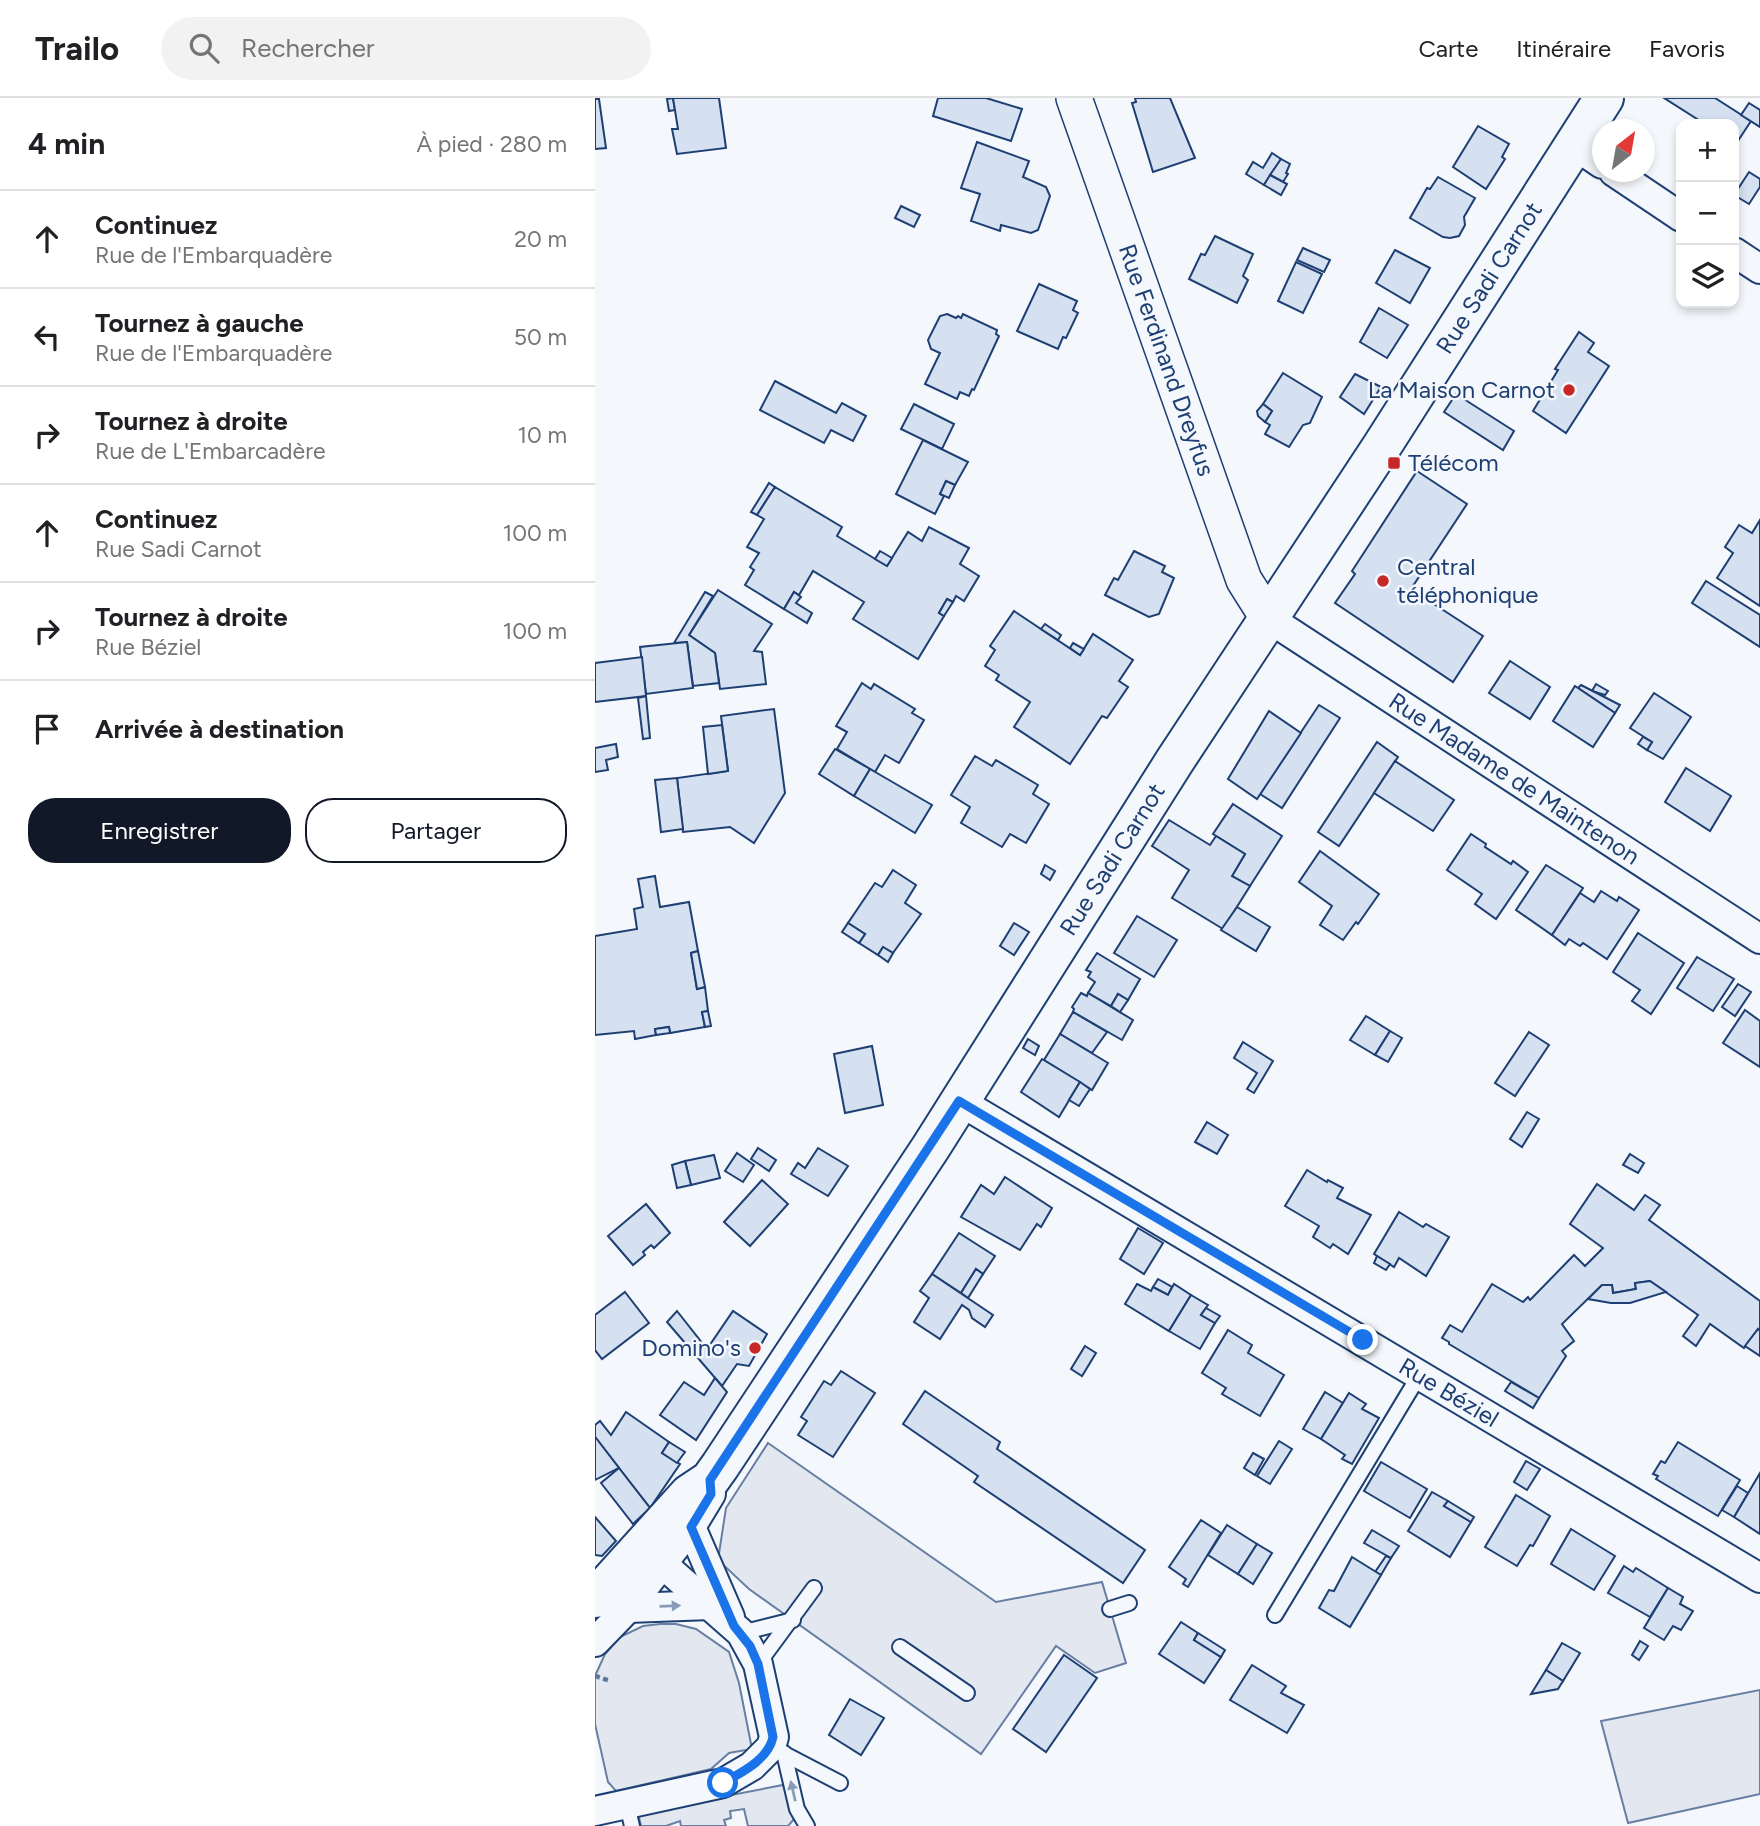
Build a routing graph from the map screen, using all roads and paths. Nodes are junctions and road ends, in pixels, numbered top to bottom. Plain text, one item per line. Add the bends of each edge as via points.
1 (1074, 98) edge
2 (1604, 98) edge
3 (1588, 154) edge
4 (1629, 182) edge
5 (1676, 213) edge
6 (1739, 255) edge
7 (1760, 269) edge
8 (1268, 618) junction
9 (1760, 939) edge
10 (959, 1101) junction
11 (1420, 1374) junction
12 (710, 1480) junction
13 (691, 1527) junction
14 (653, 1555) junction
15 (1760, 1578) edge
16 (814, 1588) dead end
17 (612, 1603) edge
18 (1129, 1603) dead end
19 (711, 1605) junction
20 (1110, 1609) dead end
21 (1275, 1615) dead end
22 (793, 1620) junction
23 (738, 1629) junction
24 (595, 1642) edge
25 (900, 1647) dead end
26 (758, 1664) junction
27 (595, 1676) edge
28 (611, 1681) dead end
29 (967, 1693) dead end
30 (778, 1750) junction
31 (840, 1783) dead end
32 (613, 1815) edge
33 (807, 1826) edge

1 - 8 street, Rue Ferdinand Dreyfus via 1244,580
2 - 3 main road, Rue Sadi Carnot
3 - 8 main road, Rue Sadi Carnot via 1382,446
4 - 5 street
6 - 7 street
8 - 9 street, Rue Madame de Maintenon
8 - 10 main road, Rue Sadi Carnot
10 - 11 street, Rue Béziel
10 - 12 main road, Rue Sadi Carnot
11 - 15 street, Rue Béziel
11 - 21 lane
12 - 13 street via 711,1494
12 - 14 main road, Rue Sadi Carnot via 689,1494
13 - 14 street
13 - 23 street
14 - 17 main road, Rue Sadi Carnot
14 - 19 street
16 - 22 lane
17 -> 19 street
17 - 24 street
18 - 20 lane
19 - 23 street
22 - 23 lane
22 - 26 lane
23 - 26 street
25 - 29 lane
26 - 30 street
27 - 28 path
30 - 31 lane
30 - 32 street via 723,1783
33 -> 30 lane

